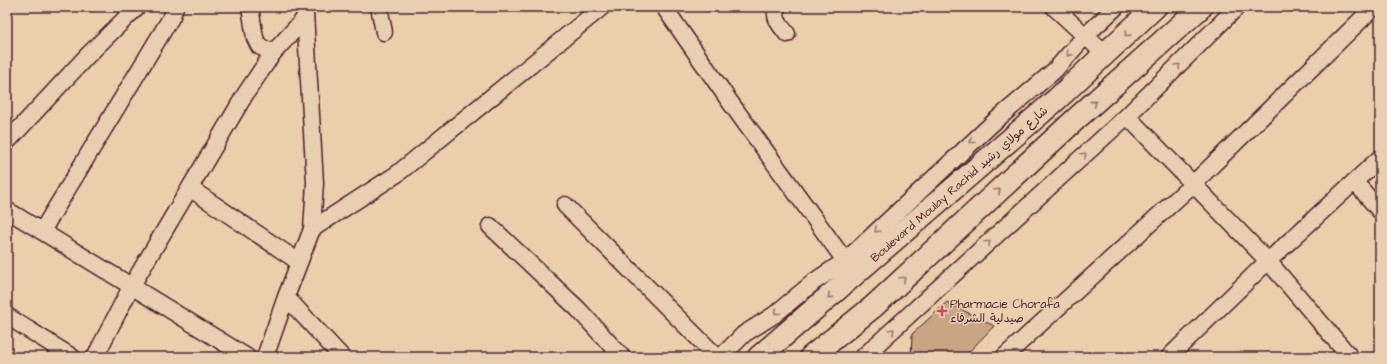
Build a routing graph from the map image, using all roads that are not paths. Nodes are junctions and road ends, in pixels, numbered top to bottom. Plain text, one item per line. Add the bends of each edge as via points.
1 (137, 7) edge
2 (175, 7) edge
3 (250, 7) edge
4 (379, 7) edge
5 (602, 7) edge
6 (777, 7) edge
7 (1054, 7) edge
8 (1116, 7) edge
9 (1155, 7) edge
10 (1201, 7) edge
11 (1236, 7) edge
12 (1374, 7) edge
13 (670, 9) edge
14 (305, 12) edge
15 (384, 32) dead end
16 (786, 34) dead end
17 (1085, 36) junction
18 (273, 53) junction
19 (1106, 55) junction
20 (1127, 116) junction
21 (7, 142) edge
22 (1380, 158) edge
23 (1355, 182) junction
24 (1193, 184) junction
25 (191, 189) junction
26 (565, 205) dead end
27 (7, 210) edge
28 (1380, 212) edge
29 (490, 226) dead end
30 (312, 229) junction
31 (42, 231) junction
32 (299, 262) junction
33 (1268, 262) junction
34 (850, 268) junction
35 (131, 288) junction
36 (286, 297) junction
37 (7, 316) edge
38 (871, 354) edge
39 (1175, 355) edge
40 (72, 357) edge
41 (96, 357) edge
42 (247, 357) edge
43 (265, 357) edge
44 (342, 357) edge
45 (622, 357) edge
46 (717, 357) edge
47 (721, 357) edge
48 (759, 357) edge
49 (811, 357) edge
50 (1004, 357) edge
51 (1350, 357) edge

1 - 21 street via 88,55
2 - 31 street via 172,16
3 - 18 street via 255,38 259,46
4 - 15 street
5 - 30 street via 397,174
6 - 16 street via 774,13 776,20
7 - 17 street
8 - 17 street
9 -> 19 main road, Boulevard Moulay Rachid شارع مولاي رشيد
49 -> 10 main road via 874,306
20 -> 11 street
12 - 24 street
13 - 34 street via 730,102
14 - 18 street
14 - 30 street via 315,183
17 - 19 street
17 -> 34 street via 1054,70 995,121
18 - 25 street via 246,93
19 - 34 main road, Boulevard Moulay Rachid شارع مولاي رشيد
20 - 24 street
38 -> 20 street
22 - 23 street
23 - 28 street
23 - 33 street
24 - 33 street
24 - 50 street
25 - 32 street
25 - 35 street
26 - 46 street
27 - 31 street
29 - 45 street via 578,309
30 - 32 street
31 - 35 street
32 - 36 street
33 - 39 street
33 - 51 street
34 -> 47 street via 815,281 774,315 744,334
34 -> 48 main road, Boulevard Moulay Rachid شارع مولاي رشيد
35 - 41 street
35 - 42 street
36 - 43 street
36 - 44 street
37 - 40 street

